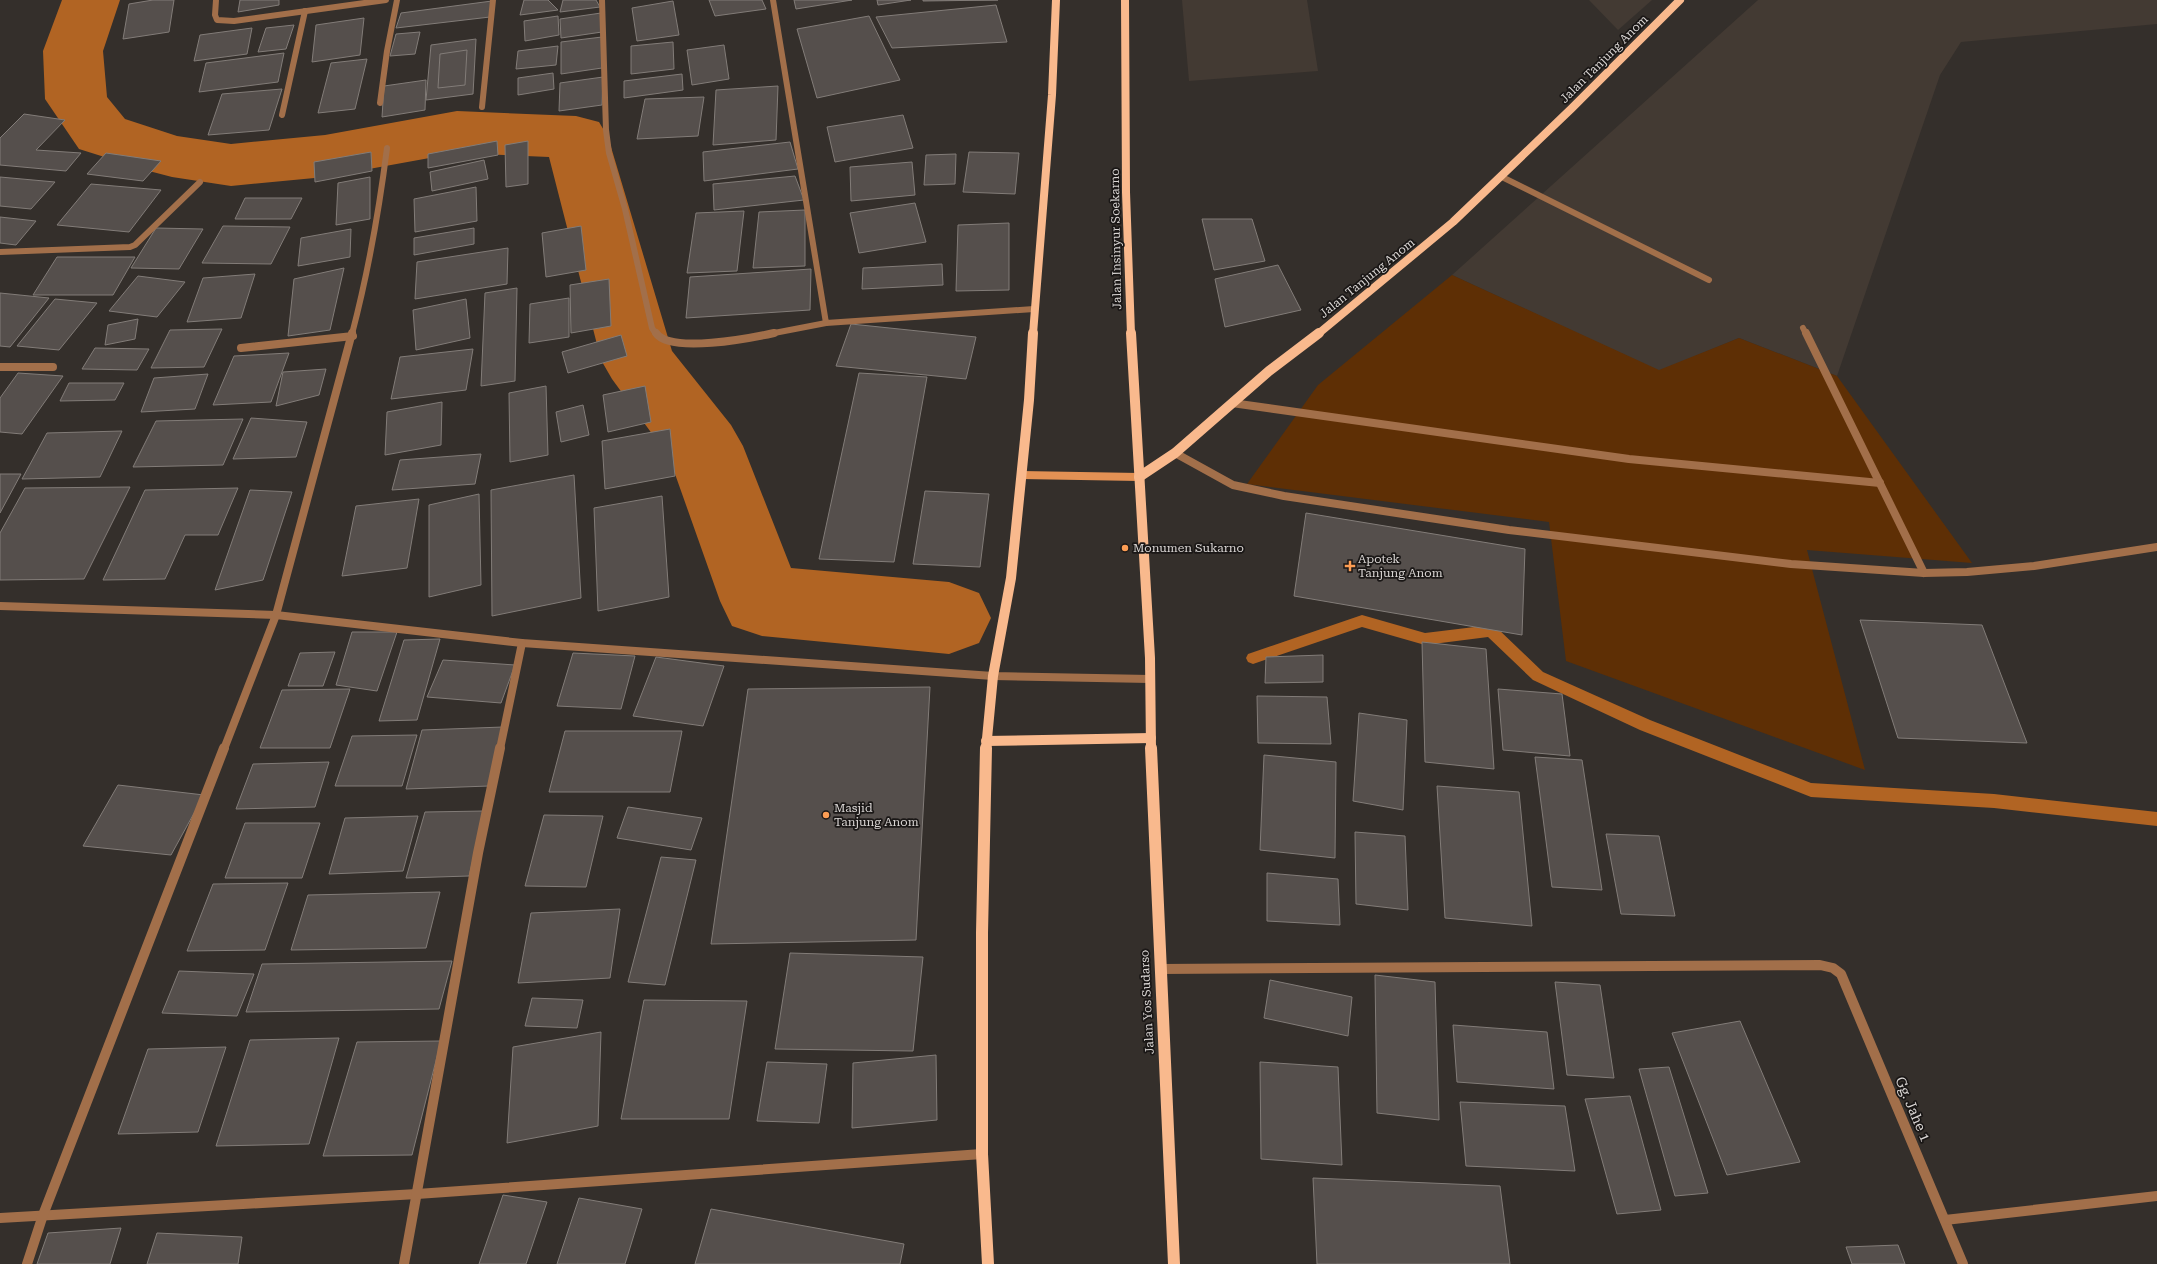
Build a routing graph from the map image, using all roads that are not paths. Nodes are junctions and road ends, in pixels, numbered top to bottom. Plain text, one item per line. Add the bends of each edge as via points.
1 (216, 0) edge
2 (386, 0) edge
3 (397, 0) edge
4 (494, 0) edge
5 (602, 0) edge
6 (773, 0) edge
7 (1056, 0) edge
8 (1125, 0) edge
9 (1680, 0) edge
10 (305, 11) junction
11 (380, 103) dead end
12 (482, 107) dead end
13 (282, 115) dead end
14 (387, 148) dead end
15 (1502, 177) junction
16 (200, 182) dead end
17 (0, 252) edge
18 (1709, 280) dead end
19 (1034, 309) junction
20 (826, 323) junction
21 (1803, 328) dead end
22 (353, 336) junction
23 (241, 348) dead end
24 (0, 367) edge
25 (53, 367) dead end
26 (1232, 403) junction
27 (1175, 453) junction
28 (1021, 475) junction
29 (1138, 477) junction
30 (1880, 483) junction
31 (2157, 547) edge
32 (1924, 572) junction
33 (0, 606) edge
34 (1147, 612) joint
35 (276, 615) junction
36 (522, 643) junction
37 (993, 676) junction
38 (1150, 679) junction
39 (1151, 738) junction
40 (986, 741) junction
41 (1160, 969) junction
42 (982, 1154) junction
43 (417, 1194) junction
44 (2157, 1196) edge
45 (43, 1215) junction
46 (0, 1218) edge
47 (1945, 1220) junction
48 (27, 1264) edge
49 (404, 1264) edge
50 (988, 1264) edge
51 (1174, 1264) edge
52 (1963, 1264) edge

1 - 10 street via 215,15 217,20 224,21
2 - 10 street
3 - 11 street
4 - 12 street
5 - 20 street via 609,152 625,209 652,328 661,340 675,343 716,342
6 - 20 street
7 - 19 main road via 1052,95
8 - 29 main road, Jalan Insinyur Soekarno via 1126,192
9 - 15 main road, Jalan Tanjung Anom
10 - 13 street
14 - 22 street via 378,218
15 - 18 street
15 - 26 main road, Jalan Tanjung Anom via 1404,265
16 - 17 street via 135,245
19 - 20 street
19 - 28 main road via 1029,400
21 - 30 street
22 - 23 street
22 - 35 street
24 - 25 street
26 - 27 main road, Jalan Tanjung Anom
26 - 30 street via 1629,459
27 - 29 main road, Jalan Tanjung Anom
27 - 32 street via 1234,485 1284,496 1509,530 1791,564
28 - 29 main road
28 - 37 main road via 1011,578
29 - 34 main road, Jalan Insinyur Soekarno
30 - 32 street
31 - 32 street via 2034,566 1967,572
33 - 35 street
34 - 38 main road, Jalan Yos Sudarso
35 - 36 street
35 - 45 street
36 - 37 street
36 - 43 street via 478,853
37 - 38 street
37 - 40 main road
38 - 39 main road, Jalan Yos Sudarso
39 - 40 main road
39 - 41 main road, Jalan Yos Sudarso
40 - 42 main road via 982,933
41 - 47 street, Gg. Jahe 1 via 1812,965 1833,968 1841,974
41 - 51 main road, Jalan Yos Sudarso
42 - 43 street
42 - 50 main road
43 - 45 street
43 - 49 street
44 - 47 street
45 - 46 street
45 - 48 street
47 - 52 street, Gg. Jahe 1

